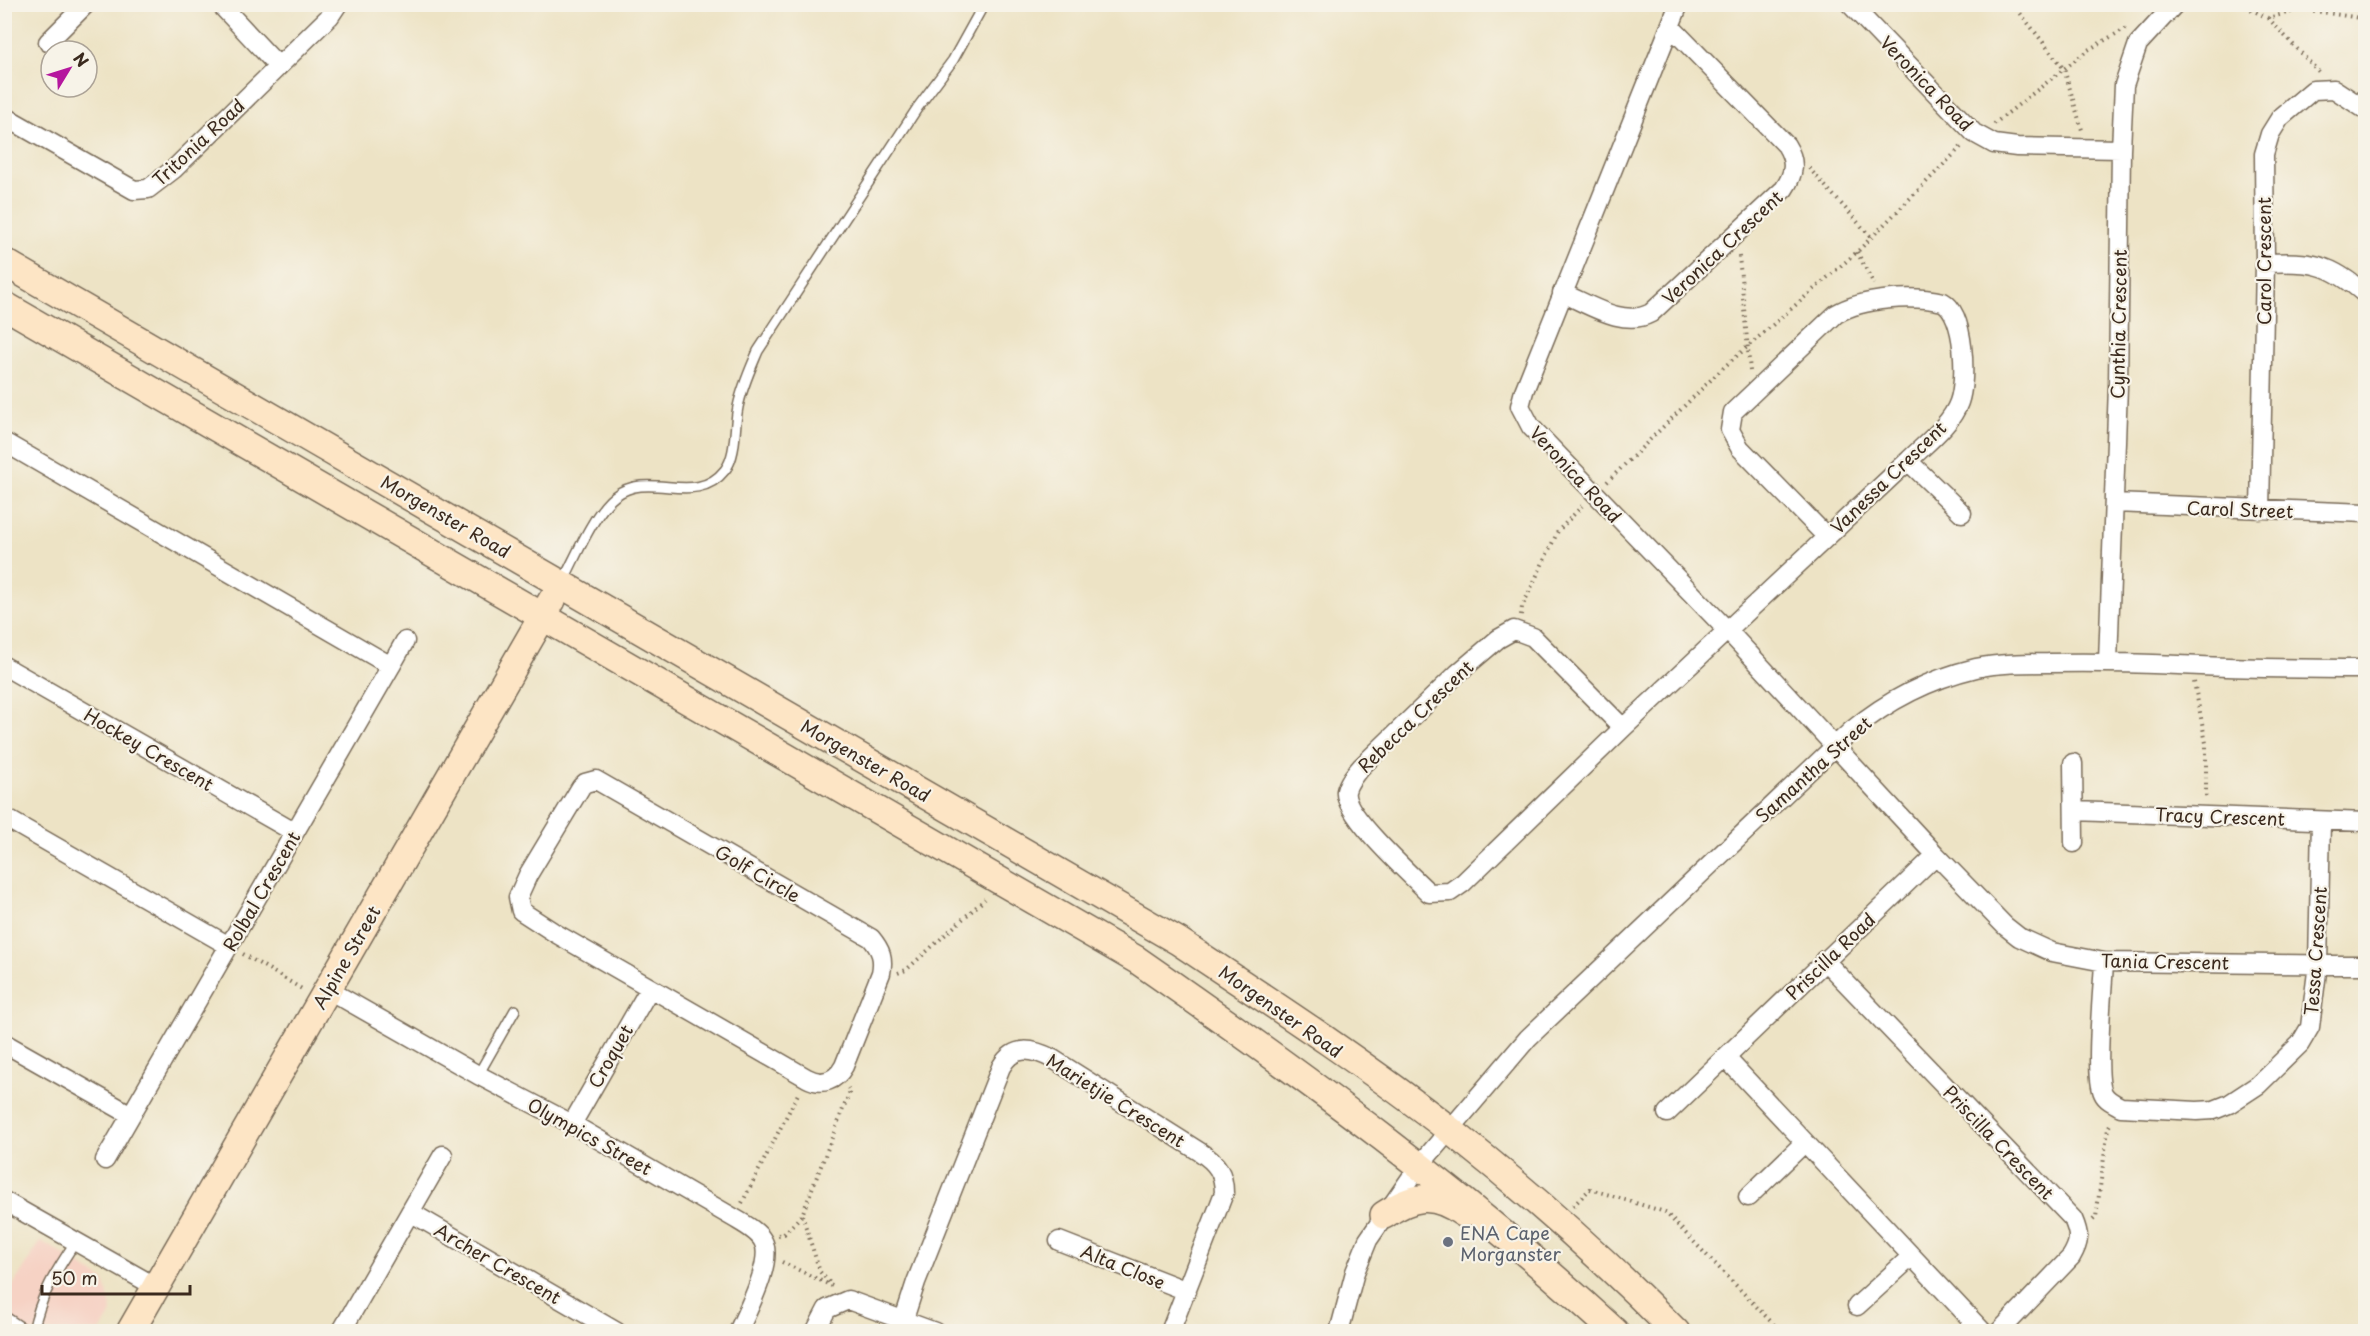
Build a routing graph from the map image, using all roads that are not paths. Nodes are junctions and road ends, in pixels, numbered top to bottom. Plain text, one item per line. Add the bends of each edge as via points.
1 (86, 4) edge
2 (220, 4) edge
3 (338, 4) edge
4 (984, 4) edge
5 (1679, 4) edge
6 (2175, 4) edge
7 (1861, 8) edge
8 (1670, 26) junction
9 (51, 39) edge
10 (278, 66) junction
11 (2366, 110) edge
12 (4, 116) edge
13 (2121, 149) junction
14 (4, 262) edge
15 (2265, 263) junction
16 (1562, 292) junction
17 (2366, 295) edge
18 (4, 305) edge
19 (4, 442) edge
20 (1908, 461) junction
21 (2114, 503) junction
22 (2260, 510) junction
23 (1962, 513) dead end
24 (2366, 513) edge
25 (1826, 536) junction
26 (562, 583) junction
27 (543, 616) junction
28 (1728, 631) junction
29 (405, 642) dead end
30 (2108, 662) junction
31 (4, 666) edge
32 (391, 666) junction
33 (2366, 669) edge
34 (1623, 728) junction
35 (1836, 745) junction
36 (2073, 763) dead end
37 (2074, 811) junction
38 (4, 817) edge
39 (2321, 821) junction
40 (2366, 822) edge
41 (294, 832) junction
42 (2074, 843) dead end
43 (1936, 855) junction
44 (233, 948) junction
45 (1824, 960) junction
46 (2104, 962) junction
47 (2318, 964) junction
48 (2366, 965) edge
49 (650, 988) junction
50 (315, 989) junction
51 (515, 1010) dead end
52 (4, 1043) edge
53 (1726, 1058) junction
54 (478, 1075) junction
55 (1666, 1113) dead end
56 (131, 1115) junction
57 (572, 1124) junction
58 (1450, 1130) junction
59 (1804, 1143) junction
60 (443, 1155) dead end
61 (105, 1160) dead end
62 (1419, 1166) junction
63 (1748, 1197) dead end
64 (4, 1201) edge
65 (410, 1212) junction
66 (1383, 1215) junction
67 (76, 1241) junction
68 (1059, 1241) dead end
69 (1520, 1247) junction
70 (1911, 1257) junction
71 (156, 1287) junction
72 (1186, 1291) junction
73 (1857, 1306) dead end
74 (4, 1316) edge
75 (904, 1319) junction
76 (27, 1332) edge
77 (33, 1332) edge
78 (130, 1332) edge
79 (341, 1332) edge
80 (617, 1332) edge
81 (738, 1332) edge
82 (815, 1332) edge
83 (935, 1332) edge
84 (1170, 1332) edge
85 (1339, 1332) edge
86 (1614, 1332) edge
87 (1676, 1332) edge
88 (1983, 1332) edge
89 (1999, 1332) edge

1 - 9 street
2 - 10 street
3 - 10 street, Tritonia Road
4 - 26 lane via 952,60 758,351 745,379 728,466 702,488 646,484 633,486 612,498
5 - 8 street, Veronica Road
6 - 13 street, Cynthia Crescent via 2138,44 2126,74
7 - 13 street, Veronica Road via 1974,133 1994,144
8 - 16 street, Veronica Road
8 - 16 street, Veronica Crescent via 1786,145 1793,155 1793,177 1651,313 1640,318 1619,317
10 - 12 street, Tritonia Road via 174,169 148,189 134,190
11 - 15 street, Carol Crescent via 2334,89 2313,90 2280,118 2270,134 2264,164
13 - 21 street, Cynthia Crescent
14 - 26 main road, Morgenster Road
15 - 17 street via 2330,268
15 - 22 street, Carol Crescent
16 - 28 street, Veronica Road via 1520,406 1530,427
18 - 27 main road, Morgenster Road
19 - 32 street
20 - 23 street
20 - 25 street, Vanessa Crescent
20 - 25 street, Vanessa Crescent via 1950,419 1959,402 1962,345 1957,319 1948,305 1935,300 1874,300 1851,305 1836,314 1752,392 1733,412 1730,430 1740,448
21 - 22 street, Carol Street
21 - 30 street, Cynthia Crescent
22 - 24 street, Carol Street
25 - 28 street, Vanessa Crescent
26 - 27 main road, Alpine Street
26 - 58 main road, Morgenster Road via 1178,941
27 - 50 main road, Alpine Street
27 - 62 main road, Morgenster Road via 1137,960 1258,1044
28 - 34 street, Rebecca Crescent
28 - 35 street, Veronica Road
29 - 32 street, Rolbal Crescent
30 - 33 street, Samantha Street
30 - 35 street, Samantha Street via 2021,663 1958,672 1893,702 1860,723
31 - 41 street, Hockey Crescent
32 - 41 street, Rolbal Crescent
34 - 34 street, Rebecca Crescent via 1463,884 1450,892 1429,893 1365,826 1349,806 1345,793 1350,779 1361,767 1458,673 1514,630 1538,642
35 - 43 street, Tania Crescent
35 - 58 street, Samantha Street via 1528,1038
36 - 37 street
37 - 39 street, Tracy Crescent
37 - 42 street
38 - 44 street
39 - 40 street, Tracy Crescent
39 - 47 street, Tessa Crescent
41 - 44 street, Rolbal Crescent
43 - 45 street, Priscilla Road
43 - 46 street, Tania Crescent via 2019,937 2052,952
44 - 56 street, Rolbal Crescent
45 - 53 street, Priscilla Road
45 - 89 street, Priscilla Crescent via 2073,1219 2079,1244 2071,1257
46 - 47 street, Tania Crescent
46 - 47 street, Tessa Crescent via 2099,1072 2103,1094 2121,1107 2214,1110 2241,1098 2300,1044 2310,1027
47 - 48 street, Tania Crescent
49 - 49 street, Golf Circle via 807,1078 822,1082 837,1076 844,1066 878,982 883,957 871,938 601,782 590,781 581,787 528,875 518,906 537,923
49 - 57 street, Croquet
50 - 54 street, Olympics Street
50 - 71 main road, Alpine Street
51 - 54 lane
52 - 56 street
53 - 55 street, Priscilla Road
53 - 59 street
54 - 57 street, Olympics Street
56 - 61 street, Rolbal Crescent
57 - 81 street, Olympics Street via 734,1218 765,1247
58 - 62 street, Samantha Street
58 - 87 main road, Morgenster Road via 1560,1221
59 - 63 street
59 - 70 street
60 - 65 street
62 - 66 street, Samantha Street
62 - 69 main road, Morgenster Road
64 - 67 street
65 - 79 street
65 - 80 street, Archer Crescent
66 - 69 main road via 1415,1198 1438,1201 1453,1205 1504,1242
66 - 85 street, Samantha Street via 1362,1254
67 - 71 street
67 - 77 lane via 49,1280
68 - 72 street, Alta Close
69 - 86 main road, Morgenster Road
70 - 73 street
70 - 88 street
71 - 78 main road, Alpine Street
72 - 75 street, Marietjie Crescent via 1224,1194 1221,1172 1215,1162 1053,1059 1028,1049 1010,1055 1001,1067
72 - 84 street, Marietjie Crescent
74 - 76 lane
75 - 82 street via 848,1300 826,1309
75 - 83 street

